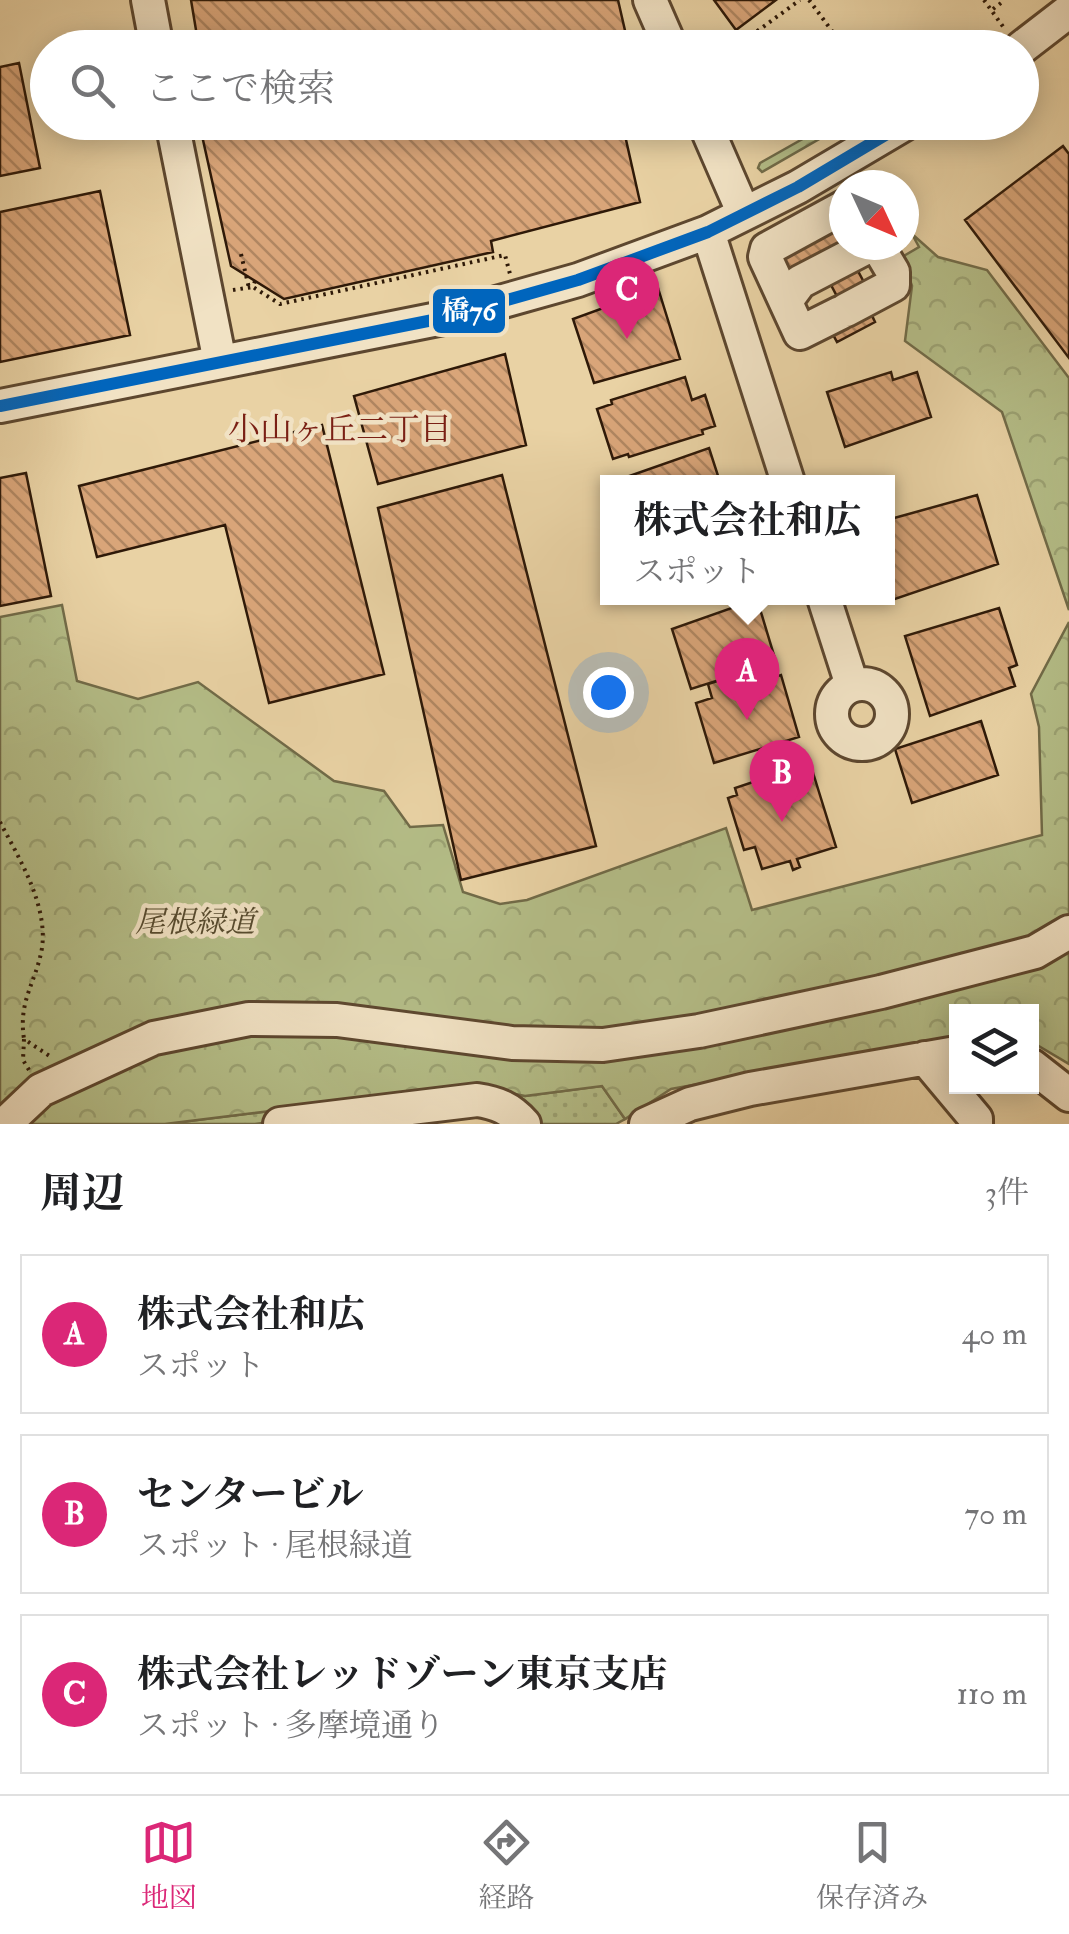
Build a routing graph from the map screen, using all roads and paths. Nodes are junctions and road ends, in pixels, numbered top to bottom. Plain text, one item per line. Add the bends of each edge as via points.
1 (148, 0) edge
2 (650, 0) edge
3 (800, 0) edge
4 (809, 0) edge
5 (984, 0) edge
6 (1005, 0) edge
7 (991, 10) junction
8 (1069, 12) edge
9 (154, 30) edge
10 (663, 30) edge
11 (759, 30) edge
12 (831, 30) edge
13 (1006, 30) edge
14 (1030, 30) edge
15 (176, 140) edge
16 (714, 140) edge
17 (885, 140) edge
18 (847, 170) edge
19 (829, 180) edge
20 (752, 210) junction
21 (829, 216) edge
22 (708, 232) junction
23 (780, 242) junction
24 (241, 254) dead end
25 (884, 262) edge
26 (510, 274) dead end
27 (252, 285) junction
28 (233, 290) dead end
29 (797, 290) junction
30 (220, 362) junction
31 (0, 406) edge
32 (786, 475) edge
33 (826, 605) edge
34 (852, 685) dead end
35 (0, 822) edge
36 (1069, 932) edge
37 (24, 1039) dead end
38 (941, 1055) edge
39 (1039, 1072) edge
40 (1069, 1096) edge
41 (698, 1114) edge
42 (390, 1117) edge
43 (5, 1124) edge
44 (280, 1124) edge
45 (524, 1124) edge
46 (646, 1124) edge
47 (976, 1124) edge

1 - 9 street
2 - 10 street
3 - 11 path
4 - 12 path
5 - 7 path
6 - 7 path
7 - 13 path
8 - 14 street
15 - 30 street
16 - 20 street
17 - 18 street
19 - 20 street
20 - 22 street
20 - 23 street
21 - 23 street
22 - 30 street via 442,318
22 - 32 street
23 - 29 street via 765,257
24 - 27 path
25 - 29 street
25 - 29 street via 838,321
26 - 27 path via 505,254 280,304
27 - 28 path
30 - 31 street
33 - 34 street
35 - 37 path via 43,931 24,999
36 - 43 street via 1035,952 881,992 603,1045 249,1018 154,1038 41,1090
38 - 41 street via 750,1089
38 - 47 street
39 - 40 street
41 - 46 street
42 - 44 street
42 - 45 street via 476,1100 510,1109

